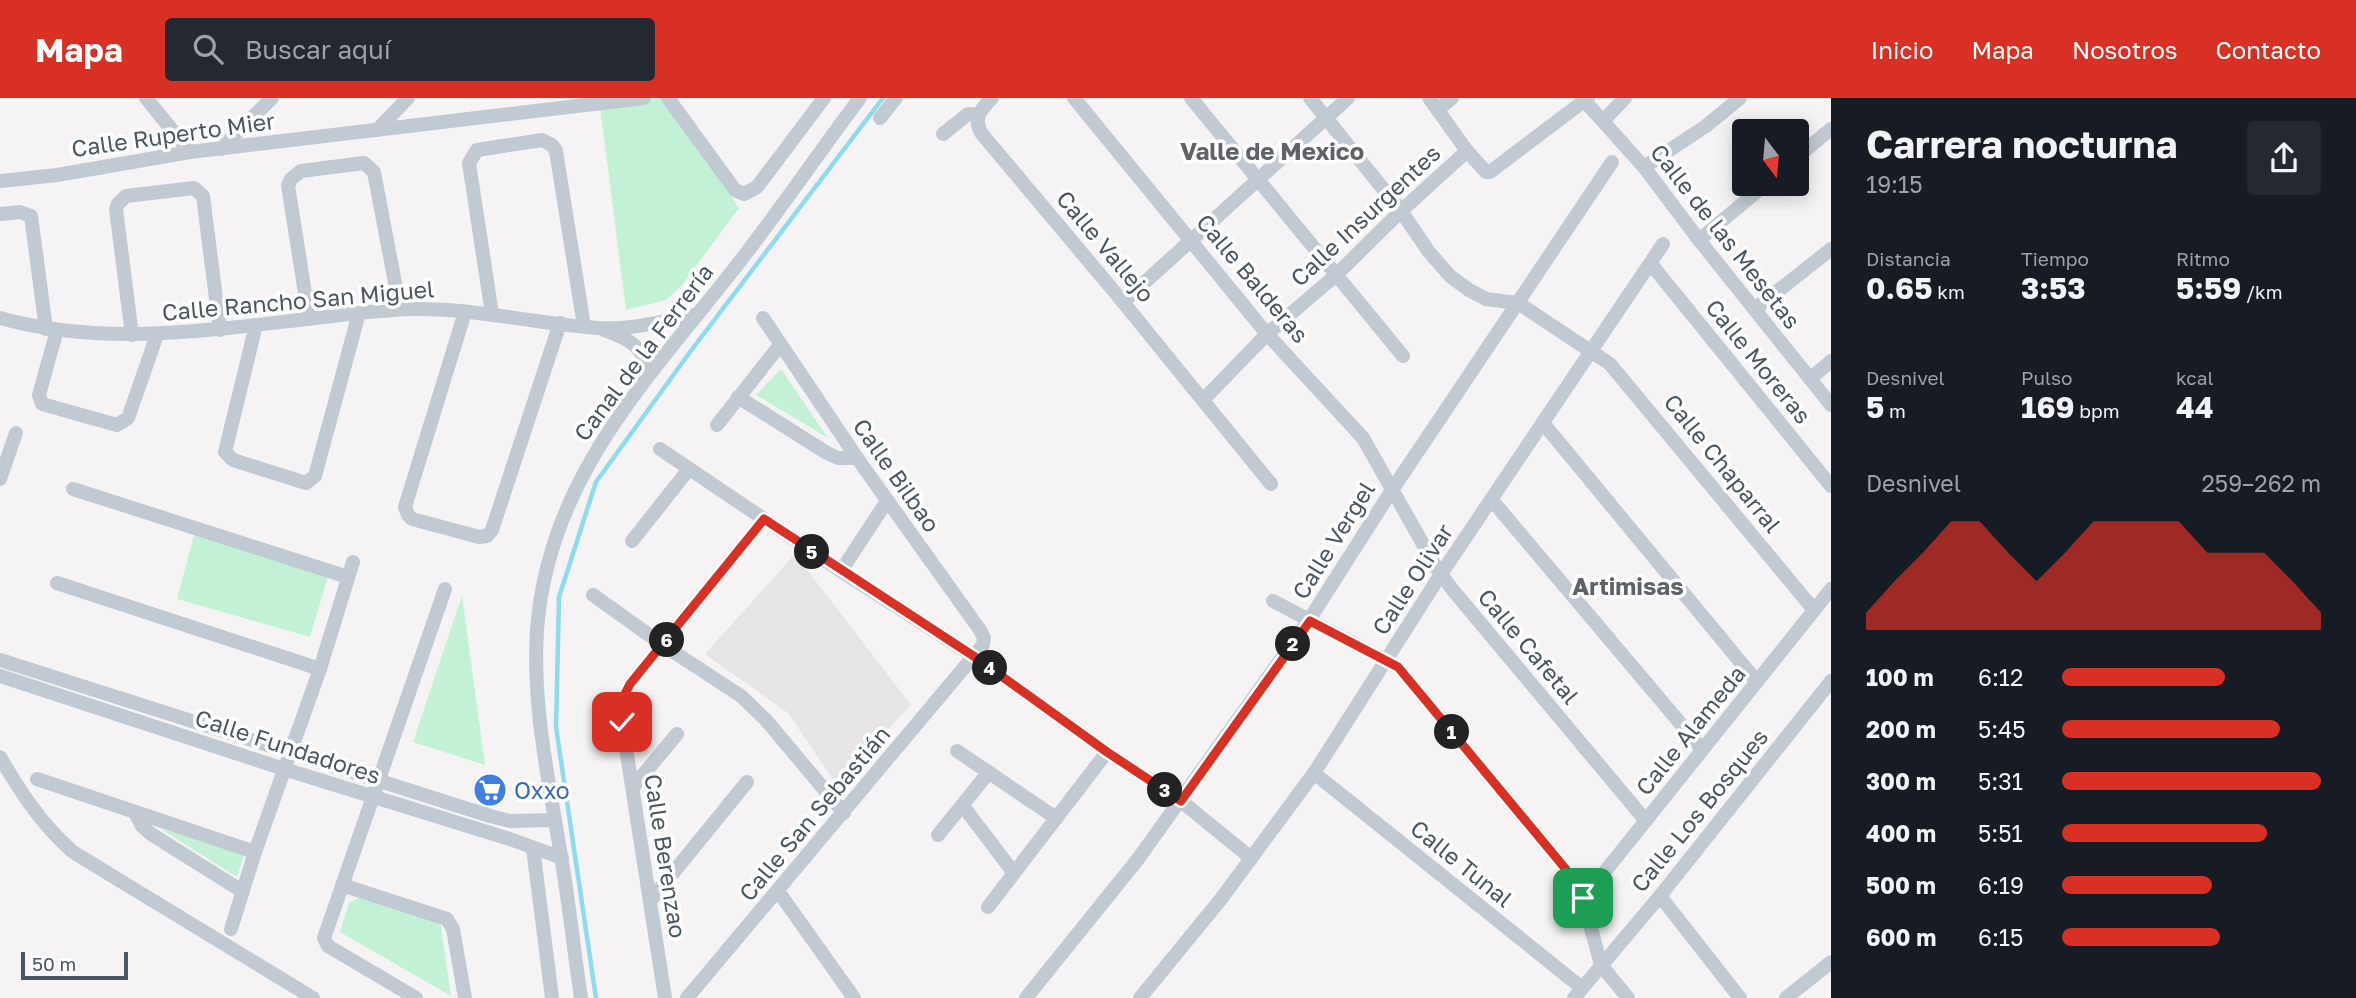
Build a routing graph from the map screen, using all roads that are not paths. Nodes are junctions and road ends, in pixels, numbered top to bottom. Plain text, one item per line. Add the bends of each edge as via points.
1 (146, 98) edge
2 (272, 98) edge
3 (408, 98) edge
4 (537, 98) edge
5 (644, 98) edge
6 (668, 98) edge
7 (824, 98) edge
8 (860, 98) edge
9 (896, 98) edge
10 (992, 98) edge
11 (1074, 98) edge
12 (1191, 98) edge
13 (1310, 98) edge
14 (1348, 98) edge
15 (1452, 98) edge
16 (1625, 98) edge
17 (1740, 98) edge
18 (1585, 99) edge
19 (1434, 103) edge
20 (523, 112) junction
21 (1326, 117) junction
22 (880, 118) dead end
23 (977, 118) junction
24 (1603, 121) junction
25 (1831, 129) edge
26 (377, 130) junction
27 (943, 134) dead end
28 (1810, 146) edge
29 (221, 149) junction
30 (1467, 151) junction
31 (190, 152) junction
32 (1612, 162) dead end
33 (1644, 167) junction
34 (1259, 178) junction
35 (0, 181) edge
36 (1752, 196) edge
37 (1401, 211) junction
38 (0, 214) edge
39 (1192, 240) junction
40 (1699, 240) junction
41 (1663, 244) dead end
42 (1831, 250) edge
43 (1651, 264) junction
44 (1335, 276) junction
45 (1123, 302) junction
46 (1518, 303) junction
47 (400, 309) junction
48 (1755, 309) junction
49 (466, 312) junction
50 (359, 313) junction
51 (492, 314) junction
52 (698, 314) junction
53 (0, 318) edge
54 (763, 318) dead end
55 (309, 319) junction
56 (560, 323) junction
57 (256, 325) junction
58 (584, 326) junction
59 (599, 328) junction
60 (51, 329) junction
61 (220, 330) junction
62 (1267, 334) junction
63 (132, 335) junction
64 (157, 335) junction
65 (780, 345) junction
66 (1592, 351) junction
67 (1403, 356) dead end
68 (1831, 361) edge
69 (652, 370) junction
70 (1810, 379) junction
71 (738, 397) junction
72 (1203, 400) junction
73 (1831, 405) edge
74 (1543, 423) junction
75 (718, 425) dead end
76 (16, 433) dead end
77 (660, 449) dead end
78 (857, 458) junction
79 (2, 469) edge
80 (689, 469) junction
81 (1271, 484) dead end
82 (1831, 486) edge
83 (74, 489) dead end
84 (1392, 489) junction
85 (1491, 499) junction
86 (887, 501) junction
87 (764, 519) junction
88 (632, 541) dead end
89 (353, 562) dead end
90 (841, 571) junction
91 (1441, 574) junction
92 (348, 577) junction
93 (57, 583) dead end
94 (445, 589) dead end
95 (1831, 589) edge
96 (593, 595) dead end
97 (1273, 601) dead end
98 (1814, 610) junction
99 (1310, 621) junction
100 (663, 645) junction
101 (975, 657) junction
102 (0, 660) edge
103 (1387, 660) junction
104 (320, 669) junction
105 (0, 676) edge
106 (1831, 681) edge
107 (1757, 682) junction
108 (152, 718) junction
109 (677, 734) dead end
110 (1702, 749) junction
111 (957, 751) dead end
112 (290, 752) junction
113 (1107, 752) junction
114 (0, 757) edge
115 (284, 769) junction
116 (989, 772) junction
117 (1314, 773) junction
118 (37, 779) dead end
119 (378, 782) junction
120 (747, 782) dead end
121 (633, 787) junction
122 (372, 797) junction
123 (1181, 801) junction
124 (963, 806) junction
125 (135, 813) junction
126 (844, 813) junction
127 (1056, 818) junction
128 (555, 820) junction
129 (1646, 821) junction
130 (938, 835) dead end
131 (533, 848) junction
132 (255, 852) junction
133 (562, 858) junction
134 (1251, 858) junction
135 (1014, 873) junction
136 (342, 885) junction
137 (242, 891) junction
138 (778, 891) junction
139 (1660, 896) junction
140 (1583, 898) junction
141 (651, 900) junction
142 (988, 907) dead end
143 (231, 929) dead end
144 (1601, 965) junction
145 (1830, 965) edge
146 (1578, 993) edge
147 (313, 998) edge
148 (416, 998) edge
149 (464, 998) edge
150 (552, 998) edge
151 (580, 998) edge
152 (665, 998) edge
153 (687, 998) edge
154 (854, 998) edge
155 (1026, 998) edge
156 (1140, 998) edge
157 (1628, 998) edge
158 (1740, 998) edge
159 (1786, 998) edge

1 - 31 street
2 - 29 street
3 - 26 street
4 - 20 street
5 - 20 street, Calle Ruperto Mier
6 - 7 street via 735,190 744,194 757,187
8 - 52 street, Canal de la Ferrería
9 - 22 street
10 - 23 street
11 - 39 street, Calle Balderas
12 - 34 street
13 - 21 street
14 - 21 street
15 - 19 street
16 - 24 street
17 - 33 street
18 - 24 street, Calle de las Mesetas
18 - 30 street via 1490,172
19 - 30 street
20 - 26 street, Calle Ruperto Mier
21 - 34 street
21 - 37 street
23 - 27 street via 968,114
23 - 45 street, Calle Vallejo via 982,134
24 - 33 street, Calle de las Mesetas
25 - 28 street
26 - 29 street, Calle Ruperto Mier
29 - 31 street, Calle Ruperto Mier
30 - 37 street, Calle Insurgentes
31 - 35 street, Calle Ruperto Mier
32 - 46 street, Calle Vergel
33 - 40 street, Calle de las Mesetas
34 - 39 street
34 - 44 street
36 - 40 street
37 - 44 street, Calle Insurgentes
37 - 46 street via 1456,281 1486,299
38 - 60 street via 31,216
39 - 45 street
39 - 62 street, Calle Balderas
40 - 48 street, Calle de las Mesetas
41 - 43 street, Calle Olivar
42 - 48 street
43 - 66 street, Calle Olivar
43 - 82 street, Calle Moreras
44 - 62 street, Calle Insurgentes
44 - 67 street
45 - 72 street, Calle Vallejo
46 - 66 street, Calle Chaparral
46 - 84 street, Calle Vergel
47 - 49 street, Calle Rancho San Miguel
47 - 50 street, Calle Rancho San Miguel
47 - 55 street via 374,173 364,163 301,171 288,185
48 - 70 street, Calle de las Mesetas
49 - 51 street, Calle Rancho San Miguel
49 - 56 street via 405,507 412,519 478,537 492,530
50 - 55 street, Calle Rancho San Miguel
50 - 57 street via 315,476 306,483 233,460 225,452
51 - 56 street, Calle Rancho San Miguel
51 - 58 street via 469,163 477,150 542,140 556,150
52 - 59 street, Calle Rancho San Miguel
52 - 69 street, Canal de la Ferrería
53 - 60 street, Calle Rancho San Miguel
54 - 65 street, Calle Bilbao
55 - 57 street, Calle Rancho San Miguel
56 - 58 street, Calle Rancho San Miguel
57 - 61 street, Calle Rancho San Miguel
58 - 59 street, Calle Rancho San Miguel
59 - 69 street, Calle Rancho San Miguel via 629,340 642,351
60 - 63 street, Calle Rancho San Miguel
60 - 64 street via 39,395 42,404 117,425 128,418
61 - 63 street via 203,195 194,188 126,196 118,204
61 - 64 street, Calle Rancho San Miguel
62 - 72 street, Calle Insurgentes
62 - 84 street, Calle Balderas via 1363,438
63 - 64 street, Calle Rancho San Miguel
65 - 71 street
65 - 78 street, Calle Bilbao
66 - 74 street, Calle Olivar
66 - 98 street, Calle Chaparral via 1620,374
68 - 70 street
69 - 128 street, Canal de la Ferrería via 587,465 554,541 547,572 537,629 536,677
70 - 73 street, Calle de las Mesetas
71 - 75 street
71 - 78 street via 827,453
72 - 81 street, Calle Vallejo
74 - 85 street, Calle Olivar
74 - 107 street
76 - 79 street
77 - 80 street
78 - 86 street, Calle Bilbao
80 - 87 street
80 - 88 street
83 - 92 street
84 - 91 street, Calle Cafetal
84 - 99 street, Calle Vergel
85 - 91 street, Calle Olivar
85 - 110 street
86 - 90 street
86 - 101 street, Calle Bilbao via 980,630 983,645
87 - 90 street
87 - 100 street, Calle Berenzao
89 - 92 street
90 - 101 street
91 - 103 street, Calle Olivar
91 - 129 street, Calle Cafetal
92 - 104 street
93 - 104 street
94 - 119 street
95 - 98 street, Calle Alameda
96 - 100 street
97 - 99 street
98 - 107 street, Calle Alameda
99 - 103 street
99 - 123 street, Calle Vergel
100 - 121 street, Calle Berenzao via 624,696 622,722
100 - 126 street via 754,707
101 - 113 street
101 - 126 street, Calle San Sebastián
102 - 108 street, Calle Fundadores
103 - 117 street, Calle Olivar
103 - 140 street via 1398,667 1553,853
104 - 112 street
105 - 108 street, Calle Fundadores
106 - 139 street, Calle Los Bosques
107 - 110 street, Calle Alameda
108 - 112 street, Calle Fundadores
108 - 115 street, Calle Fundadores
109 - 121 street
110 - 129 street, Calle Alameda
111 - 116 street
112 - 115 street
112 - 119 street, Calle Fundadores
113 - 123 street
113 - 127 street
114 - 147 street via 34,812 74,852
115 - 122 street, Calle Fundadores
115 - 132 street
116 - 124 street
116 - 127 street
117 - 134 street, Calle Olivar
117 - 146 street, Calle Tunal
118 - 125 street
119 - 122 street
119 - 128 street, Calle Fundadores via 500,819
120 - 141 street
121 - 141 street, Calle Berenzao
122 - 131 street, Calle Fundadores
122 - 136 street
123 - 134 street
123 - 155 street, Calle Vergel
124 - 130 street
124 - 135 street
125 - 132 street
125 - 137 street via 151,834
126 - 138 street, Calle San Sebastián
127 - 135 street
128 - 133 street, Canal de la Ferrería
129 - 140 street, Calle Alameda
131 - 133 street, Calle Fundadores
131 - 150 street
132 - 137 street
133 - 151 street, Canal de la Ferrería
134 - 156 street, Calle Olivar
135 - 142 street
136 - 148 street via 324,938 326,944
136 - 149 street via 447,919 453,929
137 - 143 street
138 - 153 street, Calle San Sebastián
138 - 154 street
139 - 144 street, Calle Los Bosques
139 - 158 street
140 - 144 street
141 - 152 street, Calle Berenzao
144 - 146 street, Calle Los Bosques
144 - 157 street
145 - 159 street

